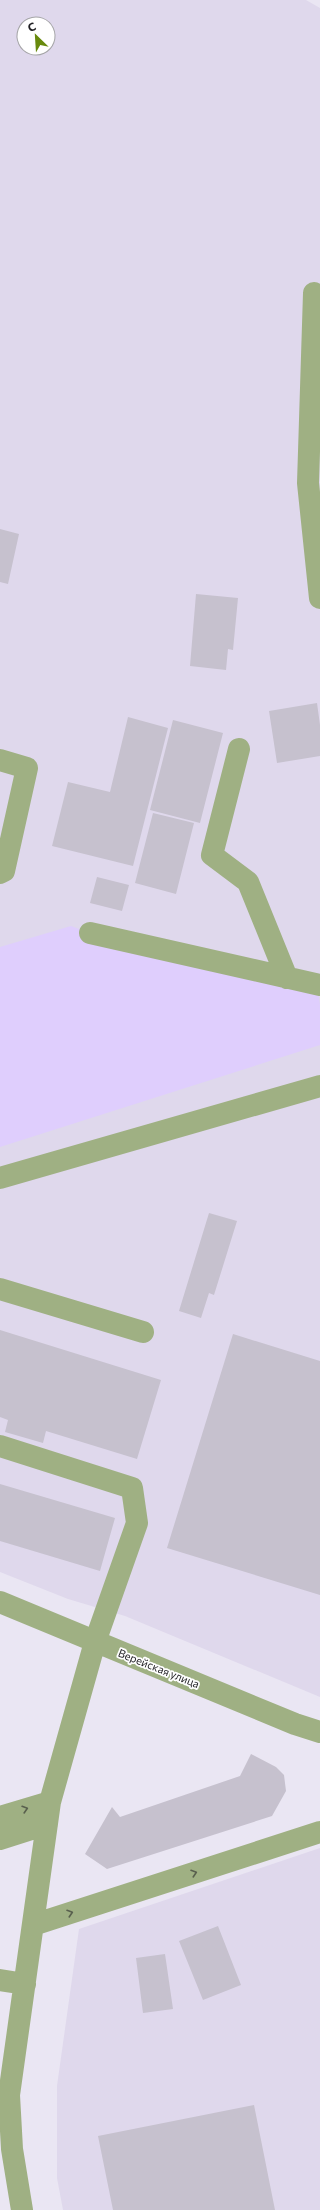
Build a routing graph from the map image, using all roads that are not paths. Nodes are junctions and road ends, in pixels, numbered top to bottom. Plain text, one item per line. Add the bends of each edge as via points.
1 (314, 293) dead end
2 (320, 598) edge
3 (239, 749) dead end
4 (0, 760) edge
5 (0, 873) edge
6 (90, 933) dead end
7 (287, 978) junction
8 (320, 985) edge
9 (320, 1086) edge
10 (0, 1178) edge
11 (0, 1289) edge
12 (143, 1332) dead end
13 (0, 1446) edge
14 (0, 1602) edge
15 (95, 1642) junction
16 (320, 1732) edge
17 (50, 1802) junction
18 (0, 1817) edge
19 (47, 1824) junction
20 (320, 1832) edge
21 (0, 1839) edge
22 (33, 1925) junction
23 (0, 1980) edge
24 (25, 1984) junction
25 (22, 2210) edge

1 - 2 street via 308,483
3 - 7 street via 212,855 248,882
4 - 5 street via 28,768 4,870
6 - 7 street
7 - 8 street
9 - 10 street
11 - 12 street
13 - 15 street via 132,1488 137,1523
14 - 15 street, Верейская улица
15 - 16 street, Верейская улица
15 - 17 street
18 -> 17 street
17 - 19 street
19 - 21 street
19 - 22 street
22 -> 20 street
22 - 24 street
23 - 24 street
24 - 25 street via 9,2095 12,2149

